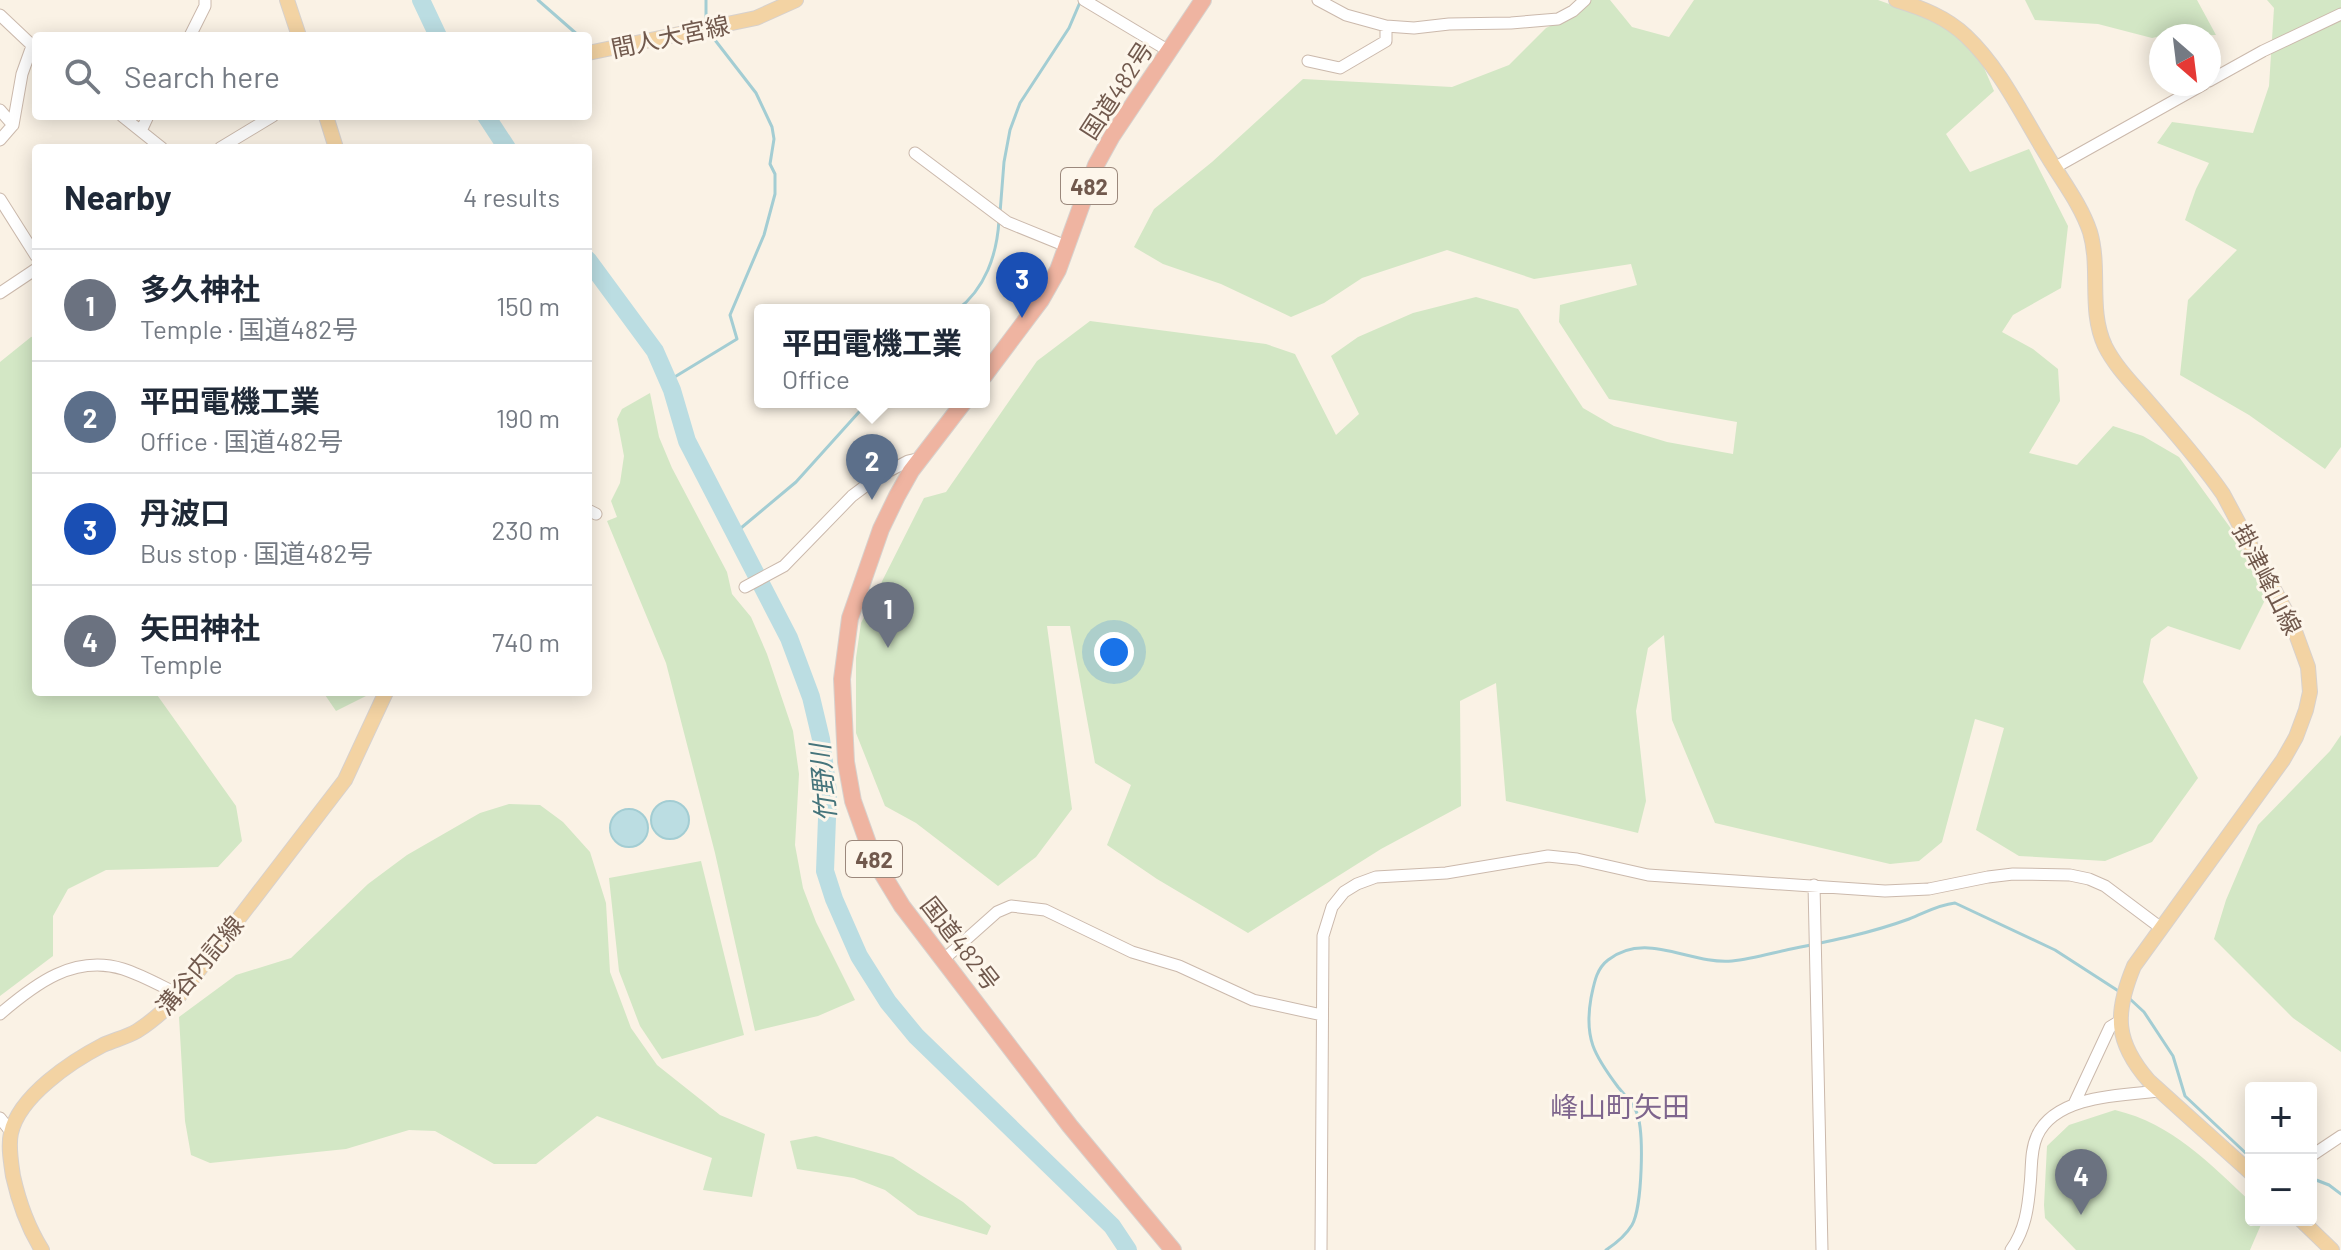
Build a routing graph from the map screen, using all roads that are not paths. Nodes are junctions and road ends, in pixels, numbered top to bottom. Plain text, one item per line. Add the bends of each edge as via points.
1 (205, 0) edge
2 (287, 0) edge
3 (796, 0) edge
4 (1084, 0) edge
5 (1203, 0) edge
6 (1318, 0) edge
7 (1585, 0) edge
8 (1896, 0) edge
9 (2341, 14) edge
10 (0, 15) edge
11 (1386, 26) junction
12 (192, 32) edge
13 (298, 32) edge
14 (32, 46) edge
15 (1169, 51) junction
16 (32, 52) edge
17 (592, 52) edge
18 (1308, 61) dead end
19 (2221, 74) edge
20 (2183, 96) edge
21 (0, 110) edge
22 (127, 120) edge
23 (146, 120) edge
24 (266, 120) edge
25 (327, 120) edge
26 (13, 125) junction
27 (141, 131) junction
28 (0, 140) edge
29 (157, 144) edge
30 (227, 144) edge
31 (335, 144) edge
32 (915, 153) dead end
33 (2054, 168) junction
34 (0, 200) edge
35 (1066, 246) junction
36 (32, 250) edge
37 (32, 272) edge
38 (0, 293) edge
39 (990, 368) edge
40 (959, 408) edge
41 (921, 458) junction
42 (745, 587) dead end
43 (384, 696) edge
44 (1814, 885) junction
45 (2161, 928) junction
46 (943, 960) junction
47 (180, 995) junction
48 (0, 1014) edge
49 (1322, 1015) junction
50 (2120, 1021) junction
51 (2160, 1091) junction
52 (2074, 1104) junction
53 (0, 1118) edge
54 (11, 1132) junction
55 (2341, 1136) edge
56 (2314, 1154) edge
57 (2245, 1168) edge
58 (2307, 1226) edge
59 (42, 1250) edge
60 (1173, 1250) edge
61 (1321, 1250) edge
62 (1822, 1250) edge
63 (2011, 1250) edge
64 (2332, 1250) edge

1 - 12 street
2 - 13 main road
3 - 17 main road, 間人大宮線 via 756,18
4 - 15 street
5 - 15 highway, 国道482号 / 482
6 - 11 street via 1346,15
7 - 11 street via 1558,19
8 - 33 main road, 掛津峰山線 via 1941,17 1965,36 1986,59
9 - 19 street
10 - 14 street
11 - 18 street via 1386,41 1340,68
15 - 35 highway, 国道482号 / 482 via 1096,165
16 - 26 street via 22,74
20 - 33 street
21 - 26 street
22 - 27 street
23 - 27 street
24 - 30 street
25 - 31 main road
26 - 28 street
27 - 29 street
32 - 35 street via 1007,222
33 - 45 main road, 掛津峰山線 via 2090,234 2104,343 2223,494 2292,623 2308,667 2310,692 2296,737
34 - 36 street
35 - 39 highway, 国道482号 / 482 via 1041,300
37 - 38 street
40 - 41 highway, 国道482号 / 482
41 - 42 street via 876,478 784,566
41 - 46 highway, 国道482号 / 482 via 881,529 850,618 843,717 853,801 874,860
43 - 47 main road, 溝谷内記線 via 345,780
44 - 45 street via 1885,891 2013,874 2070,875 2105,886
44 - 49 street via 1648,875 1548,856 1446,873 1376,877 1344,892 1332,907 1322,957
44 - 62 street
45 - 50 main road, 掛津峰山線 via 2125,986
46 - 49 street via 997,912 1011,906 1045,910 1253,1000
46 - 60 highway, 国道482号 / 482
47 - 48 street via 122,969 94,965 65,969
47 - 54 main road, 溝谷内記線 via 136,1032 60,1072 26,1102
49 - 61 street
50 - 51 main road, 掛津峰山線 via 2128,1053
50 - 52 street via 2110,1027
51 - 52 street
51 - 57 main road, 掛津峰山線
52 - 63 street via 2048,1119 2037,1135 2027,1216
53 - 54 street
54 - 59 main road via 17,1195
55 - 56 street
58 - 64 main road

